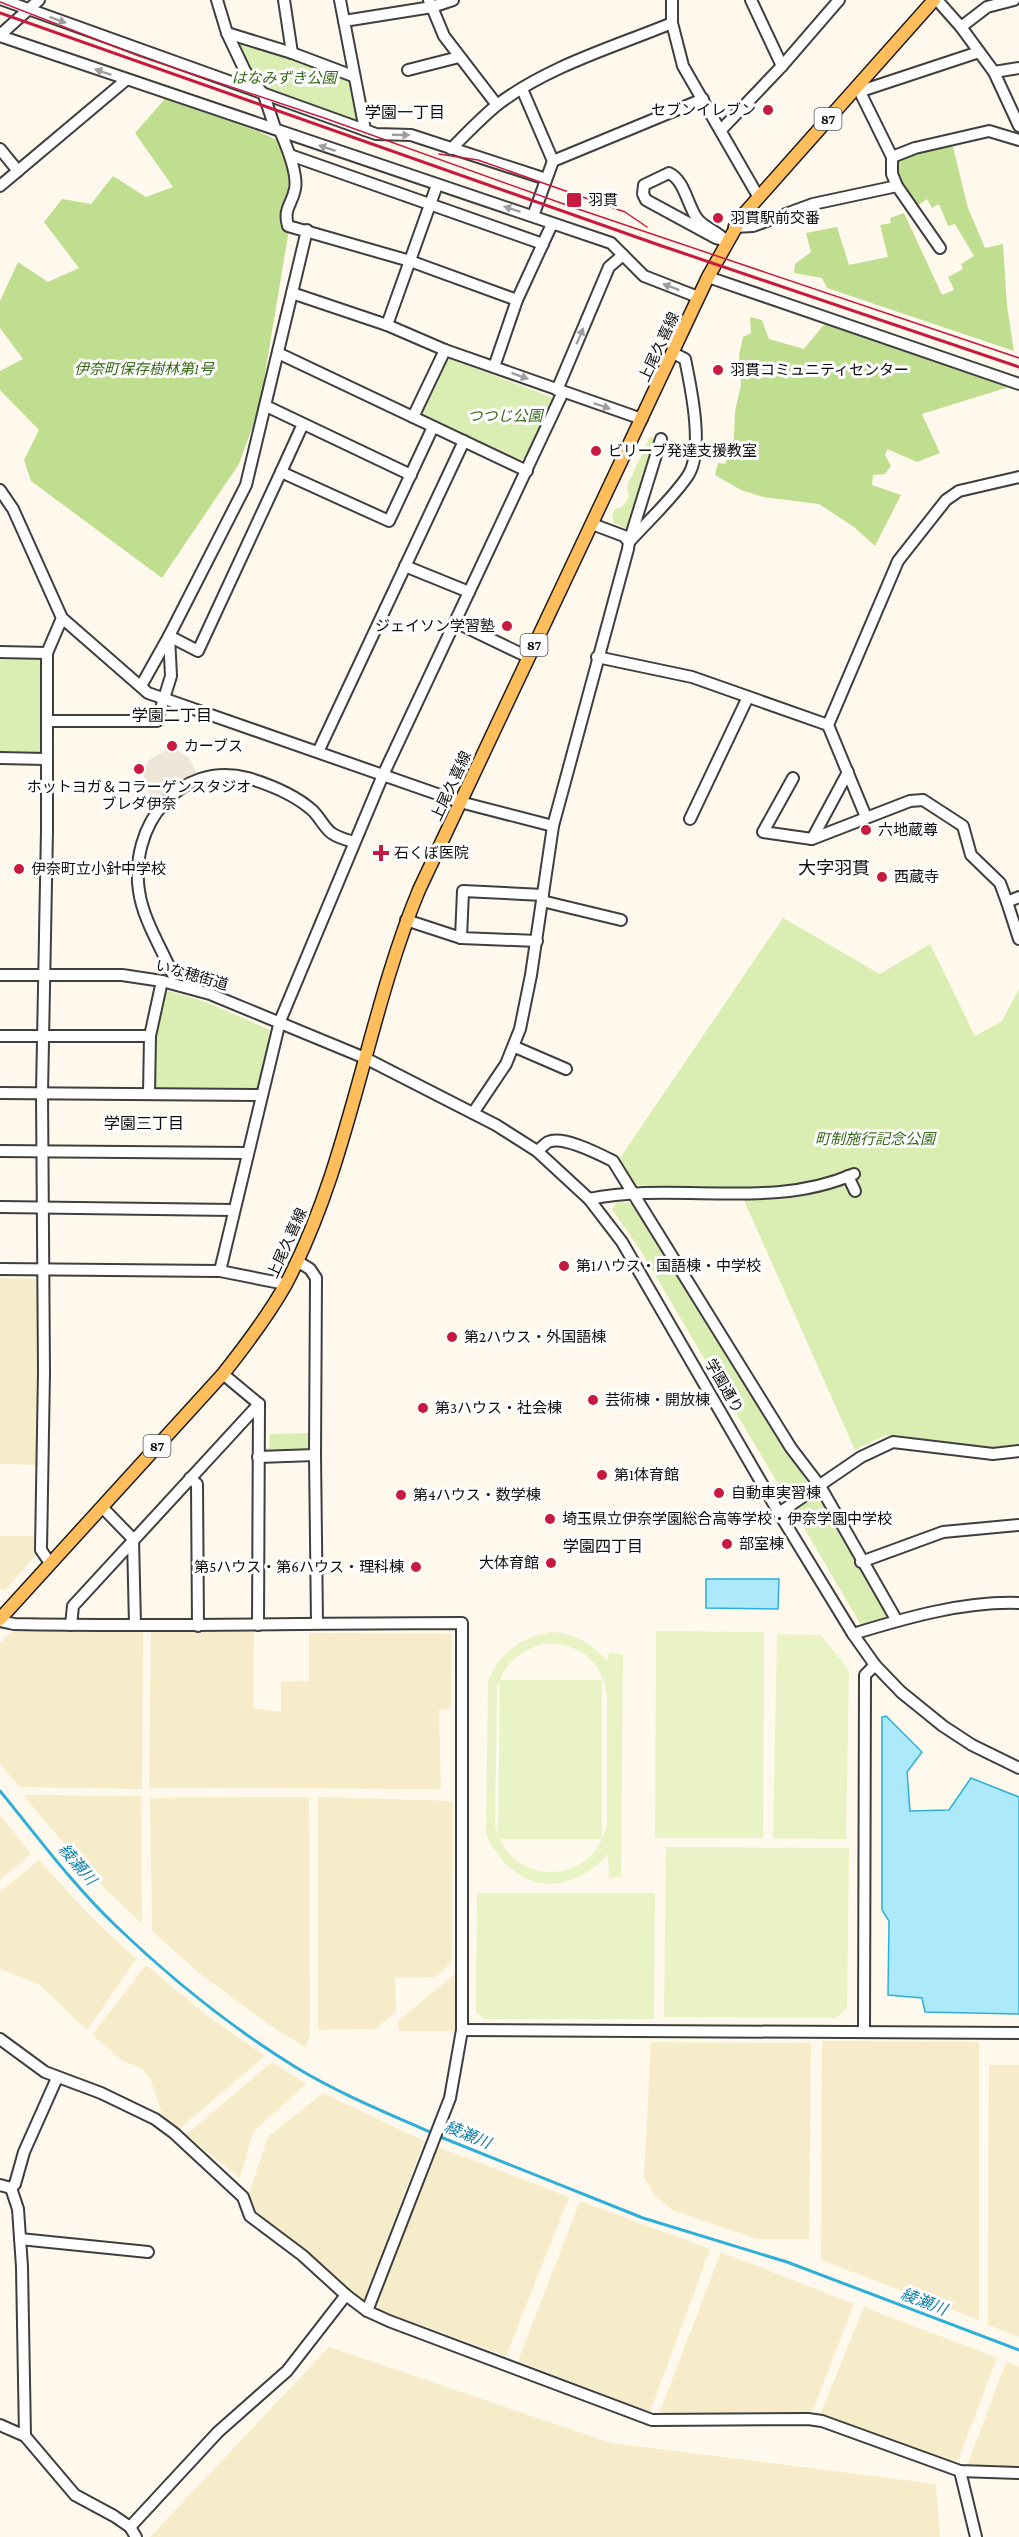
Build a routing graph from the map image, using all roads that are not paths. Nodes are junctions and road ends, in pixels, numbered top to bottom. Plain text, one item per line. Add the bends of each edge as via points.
1 (3, 0) edge
2 (39, 0) edge
3 (217, 0) edge
4 (284, 0) edge
5 (340, 0) edge
6 (453, 0) edge
7 (672, 0) edge
8 (751, 0) edge
9 (839, 0) edge
10 (935, 0) edge
11 (1014, 0) edge
12 (430, 4) edge
13 (28, 9) junction
14 (344, 21) junction
15 (672, 23) junction
16 (962, 27) junction
17 (227, 33) junction
18 (0, 35) edge
19 (979, 52) junction
20 (292, 53) junction
21 (459, 57) junction
22 (782, 66) junction
23 (1019, 68) edge
24 (408, 70) dead end
25 (994, 72) junction
26 (353, 76) junction
27 (126, 80) junction
28 (522, 88) junction
29 (859, 89) junction
30 (264, 95) junction
31 (703, 99) junction
32 (497, 105) junction
33 (1019, 126) edge
34 (278, 130) junction
35 (365, 130) junction
36 (721, 130) junction
37 (1019, 140) edge
38 (0, 149) edge
39 (451, 149) junction
40 (290, 155) junction
41 (892, 157) junction
42 (553, 161) junction
43 (18, 171) junction
44 (546, 179) junction
45 (437, 185) junction
46 (0, 186) edge
47 (897, 186) junction
48 (758, 196) junction
49 (688, 201) junction
50 (430, 204) junction
51 (666, 212) junction
52 (532, 216) junction
53 (552, 224) junction
54 (734, 227) junction
55 (307, 230) junction
56 (726, 241) junction
57 (543, 244) junction
58 (940, 248) dead end
59 (623, 255) junction
60 (410, 261) junction
61 (708, 277) junction
62 (292, 293) junction
63 (698, 297) junction
64 (517, 300) junction
65 (387, 325) junction
66 (445, 350) junction
67 (278, 353) junction
68 (673, 353) junction
69 (494, 367) junction
70 (1019, 384) edge
71 (560, 391) junction
72 (267, 406) junction
73 (413, 417) junction
74 (642, 419) junction
75 (303, 424) junction
76 (433, 427) junction
77 (661, 439) dead end
78 (464, 441) junction
79 (281, 471) junction
80 (527, 471) junction
81 (411, 475) junction
82 (1019, 477) edge
83 (0, 490) edge
84 (592, 524) junction
85 (629, 542) junction
86 (405, 566) junction
87 (469, 592) junction
88 (62, 618) junction
89 (455, 622) junction
90 (169, 636) junction
91 (0, 652) edge
92 (47, 653) junction
93 (528, 657) junction
94 (597, 657) junction
95 (141, 686) junction
96 (748, 697) junction
97 (165, 699) junction
98 (48, 721) junction
99 (828, 725) junction
100 (318, 752) junction
101 (0, 758) edge
102 (46, 759) junction
103 (848, 772) junction
104 (383, 776) junction
105 (793, 777) dead end
106 (460, 802) junction
107 (866, 817) junction
108 (690, 819) dead end
109 (553, 826) junction
110 (812, 839) junction
111 (354, 842) junction
112 (1019, 897) edge
113 (542, 898) junction
114 (1007, 902) junction
115 (406, 920) junction
116 (621, 920) dead end
117 (461, 938) junction
118 (1019, 939) edge
119 (537, 941) junction
120 (43, 974) junction
121 (0, 975) edge
122 (173, 975) dead end
123 (162, 981) junction
124 (280, 1021) junction
125 (0, 1036) edge
126 (150, 1036) junction
127 (43, 1037) junction
128 (514, 1047) junction
129 (365, 1058) junction
130 (566, 1069) dead end
131 (0, 1093) edge
132 (42, 1093) junction
133 (149, 1094) junction
134 (262, 1095) junction
135 (473, 1113) junction
136 (0, 1151) edge
137 (42, 1151) junction
138 (537, 1151) junction
139 (248, 1153) junction
140 (855, 1191) dead end
141 (633, 1192) junction
142 (589, 1198) junction
143 (43, 1207) junction
144 (0, 1208) edge
145 (233, 1209) junction
146 (297, 1261) junction
147 (0, 1269) edge
148 (42, 1269) junction
149 (220, 1271) junction
150 (285, 1284) junction
151 (223, 1374) junction
152 (259, 1404) junction
153 (1019, 1451) edge
154 (315, 1455) junction
155 (258, 1456) junction
156 (190, 1478) junction
157 (820, 1486) junction
158 (102, 1507) junction
159 (779, 1513) junction
160 (1019, 1525) edge
161 (133, 1539) junction
162 (861, 1562) junction
163 (50, 1563) junction
164 (1019, 1603) edge
165 (0, 1620) edge
166 (897, 1621) junction
167 (317, 1623) junction
168 (72, 1625) junction
169 (135, 1625) junction
170 (258, 1625) junction
171 (198, 1626) junction
172 (853, 1634) junction
173 (875, 1665) junction
174 (1019, 1768) edge
175 (462, 2030) junction
176 (864, 2032) junction
177 (1019, 2033) edge
178 (0, 2039) edge
179 (57, 2078) junction
180 (5, 2186) edge
181 (20, 2239) junction
182 (148, 2252) dead end
183 (346, 2295) junction
184 (367, 2311) junction
185 (0, 2426) edge
186 (25, 2436) junction
187 (960, 2471) junction
188 (1019, 2474) edge
189 (133, 2532) edge
190 (976, 2537) edge

1 - 13 street
2 - 13 street
3 - 17 street
4 - 20 street
5 - 14 street
6 - 12 street
7 - 15 street
8 - 22 street
9 - 22 street
10 - 16 street
10 - 29 main road, 上尾久喜線 / 87
11 - 16 street via 987,7
12 - 14 street
12 - 21 street via 444,36
13 - 18 street
13 -> 30 street
14 - 26 street
15 - 28 street
15 - 31 street via 683,66
16 - 19 street
17 - 20 street
17 - 30 street via 244,71
27 -> 18 street
19 - 25 street
19 - 29 street
20 - 26 street
21 - 24 street
21 - 32 street
22 - 36 street
23 - 25 street
25 - 33 street
26 - 35 street
27 - 34 street
27 - 43 street
28 - 32 street
28 - 42 street
29 - 41 street
29 - 48 main road, 上尾久喜線 / 87
30 - 34 street
30 - 35 street
31 - 36 street
31 - 42 street
32 - 39 street
34 - 40 street
45 -> 34 street
35 -> 39 street via 411,135
36 - 48 street
37 - 41 street via 990,131 915,147
38 - 43 street
39 - 44 street
40 - 50 street
40 - 55 street via 296,188 285,214 288,226
41 - 47 street
42 - 44 street
43 - 46 street
44 - 52 street
45 - 50 street
52 -> 45 street
47 - 54 street via 813,204 753,226
47 - 58 street
48 - 54 main road, 上尾久喜線 / 87
49 - 51 street
49 - 51 street via 674,176 663,174 649,181 643,189 646,200
49 - 56 street via 700,222
50 - 57 street
50 - 60 street
51 - 56 street
52 - 53 street
53 - 57 street
53 - 59 street via 611,243
54 - 56 main road, 上尾久喜線 / 87
55 - 60 street
55 - 62 street
56 - 61 main road, 上尾久喜線 / 87
57 - 64 street
63 -> 59 street via 644,276
71 -> 59 street via 609,267
60 - 64 street
60 - 65 street
61 - 63 main road, 上尾久喜線 / 87
61 - 70 street
62 - 65 street
62 - 67 street
63 - 68 main road, 上尾久喜線 / 87
64 - 69 street
65 - 66 street
66 - 69 street
66 - 73 street
67 - 72 street
67 - 73 street
68 - 74 main road, 上尾久喜線 / 87
68 - 85 street via 685,359 694,402 695,459 688,476
69 -> 71 street
71 -> 74 street
71 - 80 street
72 - 75 street
72 - 90 street via 246,485
73 - 76 street
74 - 84 main road, 上尾久喜線 / 87
75 - 79 street
75 - 81 street
76 - 78 street
76 - 81 street
77 - 85 street
78 - 80 street
78 - 86 street
79 - 81 street via 389,521
79 - 90 street via 198,651
80 - 87 street
82 - 99 street via 959,491 946,500 898,561
83 - 88 street via 13,509
84 - 85 street via 624,536
84 - 93 main road, 上尾久喜線 / 87
85 - 94 street
86 - 87 street
86 - 100 street
87 - 89 street
88 - 92 street
88 - 95 street
89 - 93 street
89 - 104 street
90 - 95 street
90 - 97 street via 171,676
91 - 92 street
92 - 98 street
93 - 106 main road, 上尾久喜線 / 87
94 - 96 street via 692,677
94 - 109 street
95 - 97 street
96 - 99 street
96 - 108 street
97 - 98 street via 158,721
97 - 100 street
98 - 102 street
99 - 103 street
100 - 104 street
101 - 102 street
102 - 120 street
103 - 107 street
103 - 110 street
104 - 106 street
104 - 111 street
105 - 110 street via 763,832
106 - 109 street
106 - 115 main road, 上尾久喜線 / 87
107 - 110 street
107 - 114 street via 923,800 963,826 971,855 1000,883
109 - 113 street
111 - 122 street via 331,834 314,812 289,793 247,778 196,780 170,795 146,832 138,873 145,910
111 - 124 street
112 - 114 street
113 - 116 street
113 - 117 street via 463,891
113 - 119 street
114 - 118 street
115 - 117 street
115 - 129 main road, 上尾久喜線 / 87
117 - 119 street
119 - 128 street
120 - 121 street, いな穂街道
120 - 123 street, いな穂街道 via 122,975
120 - 127 street
123 - 124 street, いな穂街道 via 210,994
123 - 126 street
124 - 129 street, いな穂街道
124 - 134 street
125 - 127 street
126 - 127 street
126 - 133 street
127 - 132 street
128 - 130 street
128 - 135 street
129 - 135 street, 学園通り
129 - 146 main road, 上尾久喜線 / 87 via 332,1171
131 - 132 street
132 - 133 street
132 - 137 street
133 - 134 street
134 - 139 street
135 - 138 street, 学園通り
136 - 137 street
137 - 139 street
137 - 143 street
138 - 141 street via 549,1141 563,1141 595,1152 613,1161
138 - 142 street, 学園通り
139 - 145 street
140 - 141 street via 851,1175 821,1186 755,1195
141 - 142 street
141 - 157 street via 791,1448
142 - 159 street, 学園通り via 638,1266
143 - 144 street
143 - 145 street
143 - 148 street
145 - 149 street
146 - 150 main road, 上尾久喜線 / 87
146 - 154 street via 316,1278
147 - 148 street
148 - 149 street
148 - 163 street via 41,1550
149 - 150 street
150 - 151 main road, 上尾久喜線 / 87 via 257,1331
151 - 152 street
151 - 158 main road, 上尾久喜線 / 87
152 - 155 street
152 - 156 street
153 - 157 street via 993,1454 892,1442 861,1457
154 - 155 street
154 - 167 street
155 - 170 street
156 - 161 street
156 - 171 street via 197,1484
157 - 159 street
157 - 162 street
158 - 161 street
158 - 163 main road, 上尾久喜線 / 87
159 - 172 street, 学園通り
160 - 162 street via 943,1532
161 - 168 street via 73,1606
161 - 169 street
162 - 166 street
163 - 165 main road, 上尾久喜線 / 87
164 - 166 street via 1000,1602
165 - 168 street via 14,1624
166 - 172 street
167 - 170 street
167 - 175 street via 462,1623
168 - 169 street
169 - 171 street
170 - 171 street
172 - 173 street, 学園通り
173 - 174 street, 学園通り via 943,1726
173 - 176 street via 865,1675
175 - 176 street
175 - 184 street via 450,2098
176 - 177 street
178 - 179 street
179 - 180 street via 24,2152 15,2184
179 - 183 street via 100,2093 155,2119 174,2133 243,2197 250,2216
180 - 181 street via 18,2209
181 - 182 street
181 - 186 street
183 - 184 street
183 - 189 street via 287,2371 218,2432
184 - 187 street via 652,2420 822,2421
185 - 186 street
186 - 189 street via 75,2495
187 - 188 street
187 - 190 street

